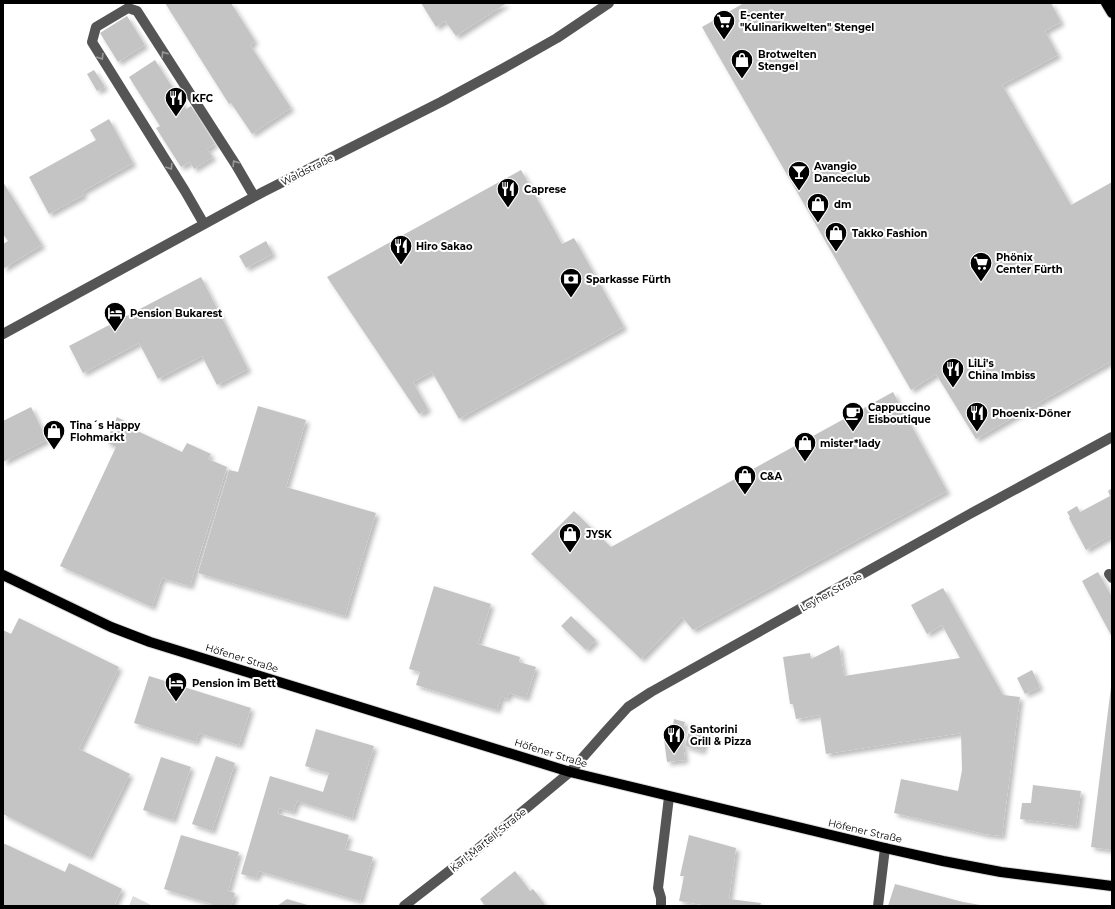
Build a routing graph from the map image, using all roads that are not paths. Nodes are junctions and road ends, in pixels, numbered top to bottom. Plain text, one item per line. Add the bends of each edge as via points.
1 (609, 3) edge
2 (1106, 3) edge
3 (1112, 13) edge
4 (254, 196) junction
5 (204, 224) junction
6 (3, 334) edge
7 (1112, 437) edge
8 (3, 575) edge
9 (570, 772) junction
10 (669, 797) junction
11 (885, 848) junction
12 (1112, 886) edge
13 (404, 906) edge
14 (661, 906) edge
15 (878, 906) edge

1 - 4 street, Waldstraße via 557,38 504,68
2 - 3 main road
4 - 5 street, Waldstraße
4 -> 5 street via 137,12 128,8 96,27 92,42
5 - 6 street, Waldstraße
7 - 9 street, Leyher Straße via 651,692 628,707
8 - 9 main road, Höfener Straße via 111,627 150,642
9 - 10 main road, Höfener Straße
9 - 13 street, Karl-Martell-Straße
10 - 11 main road, Höfener Straße
10 - 14 street via 658,888
11 - 12 main road, Höfener Straße via 1001,872
11 - 15 street

